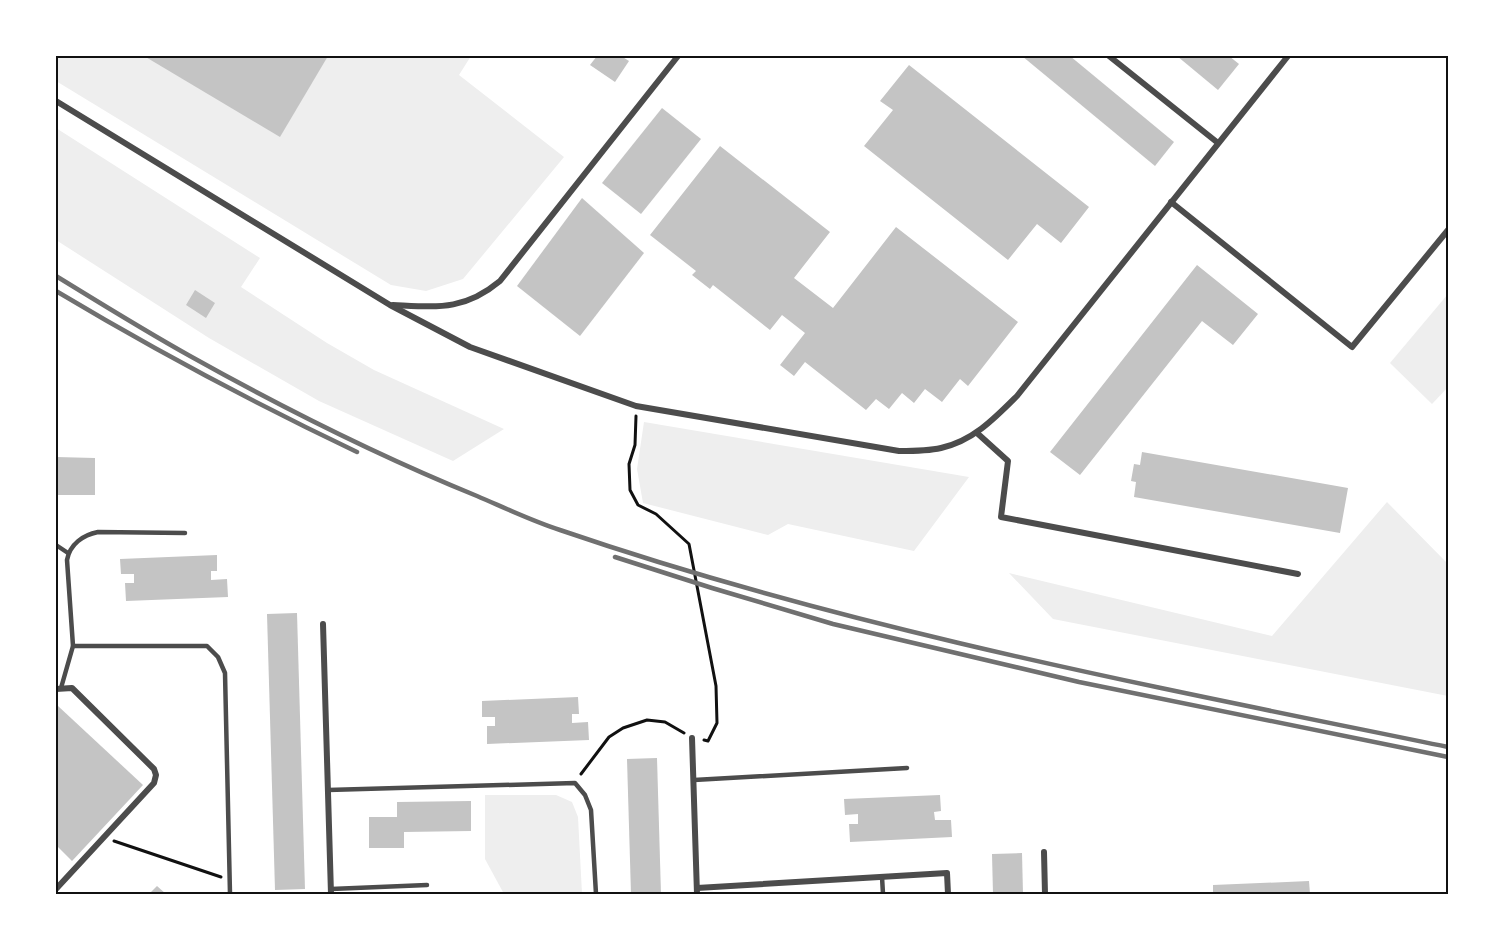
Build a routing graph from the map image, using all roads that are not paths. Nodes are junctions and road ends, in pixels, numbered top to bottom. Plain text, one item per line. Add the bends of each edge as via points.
1 (678, 56) edge
2 (1109, 56) edge
3 (1288, 56) edge
4 (56, 101) edge
5 (1218, 143) junction
6 (1171, 202) junction
7 (1449, 230) edge
8 (390, 305) junction
9 (977, 433) junction
10 (185, 533) dead end
11 (56, 545) edge
12 (68, 553) junction
13 (1298, 574) dead end
14 (322, 624) dead end
15 (73, 646) junction
16 (58, 688) edge
17 (692, 738) road end
18 (907, 768) dead end
19 (694, 780) junction
20 (328, 790) junction
21 (1044, 852) dead end
22 (882, 877) junction
23 (427, 885) dead end
24 (56, 889) edge
25 (697, 891) edge
26 (331, 892) edge
27 (230, 894) edge
28 (596, 894) edge
29 (883, 894) edge
30 (948, 894) edge
31 (1045, 894) edge

1 - 8 street via 500,281 477,298 461,303
2 - 5 street
3 - 5 street
4 - 8 street
5 - 6 street
6 - 7 street via 1352,347
6 - 9 street via 1017,396
8 - 9 street via 470,347 636,406 899,451 941,448
9 - 13 street via 1008,461 1001,517
10 - 12 lane via 98,532 78,540
11 - 12 lane
12 - 15 lane
14 - 20 street
15 - 16 lane
15 - 27 lane via 207,646 218,657 225,673
16 - 24 street via 73,690 155,772 154,783
17 - 19 street
18 - 19 lane
19 - 25 street
20 - 26 street
20 - 28 lane via 575,783 591,810
21 - 31 street
22 - 25 street
22 - 29 lane
22 - 30 street via 947,873
23 - 26 lane

